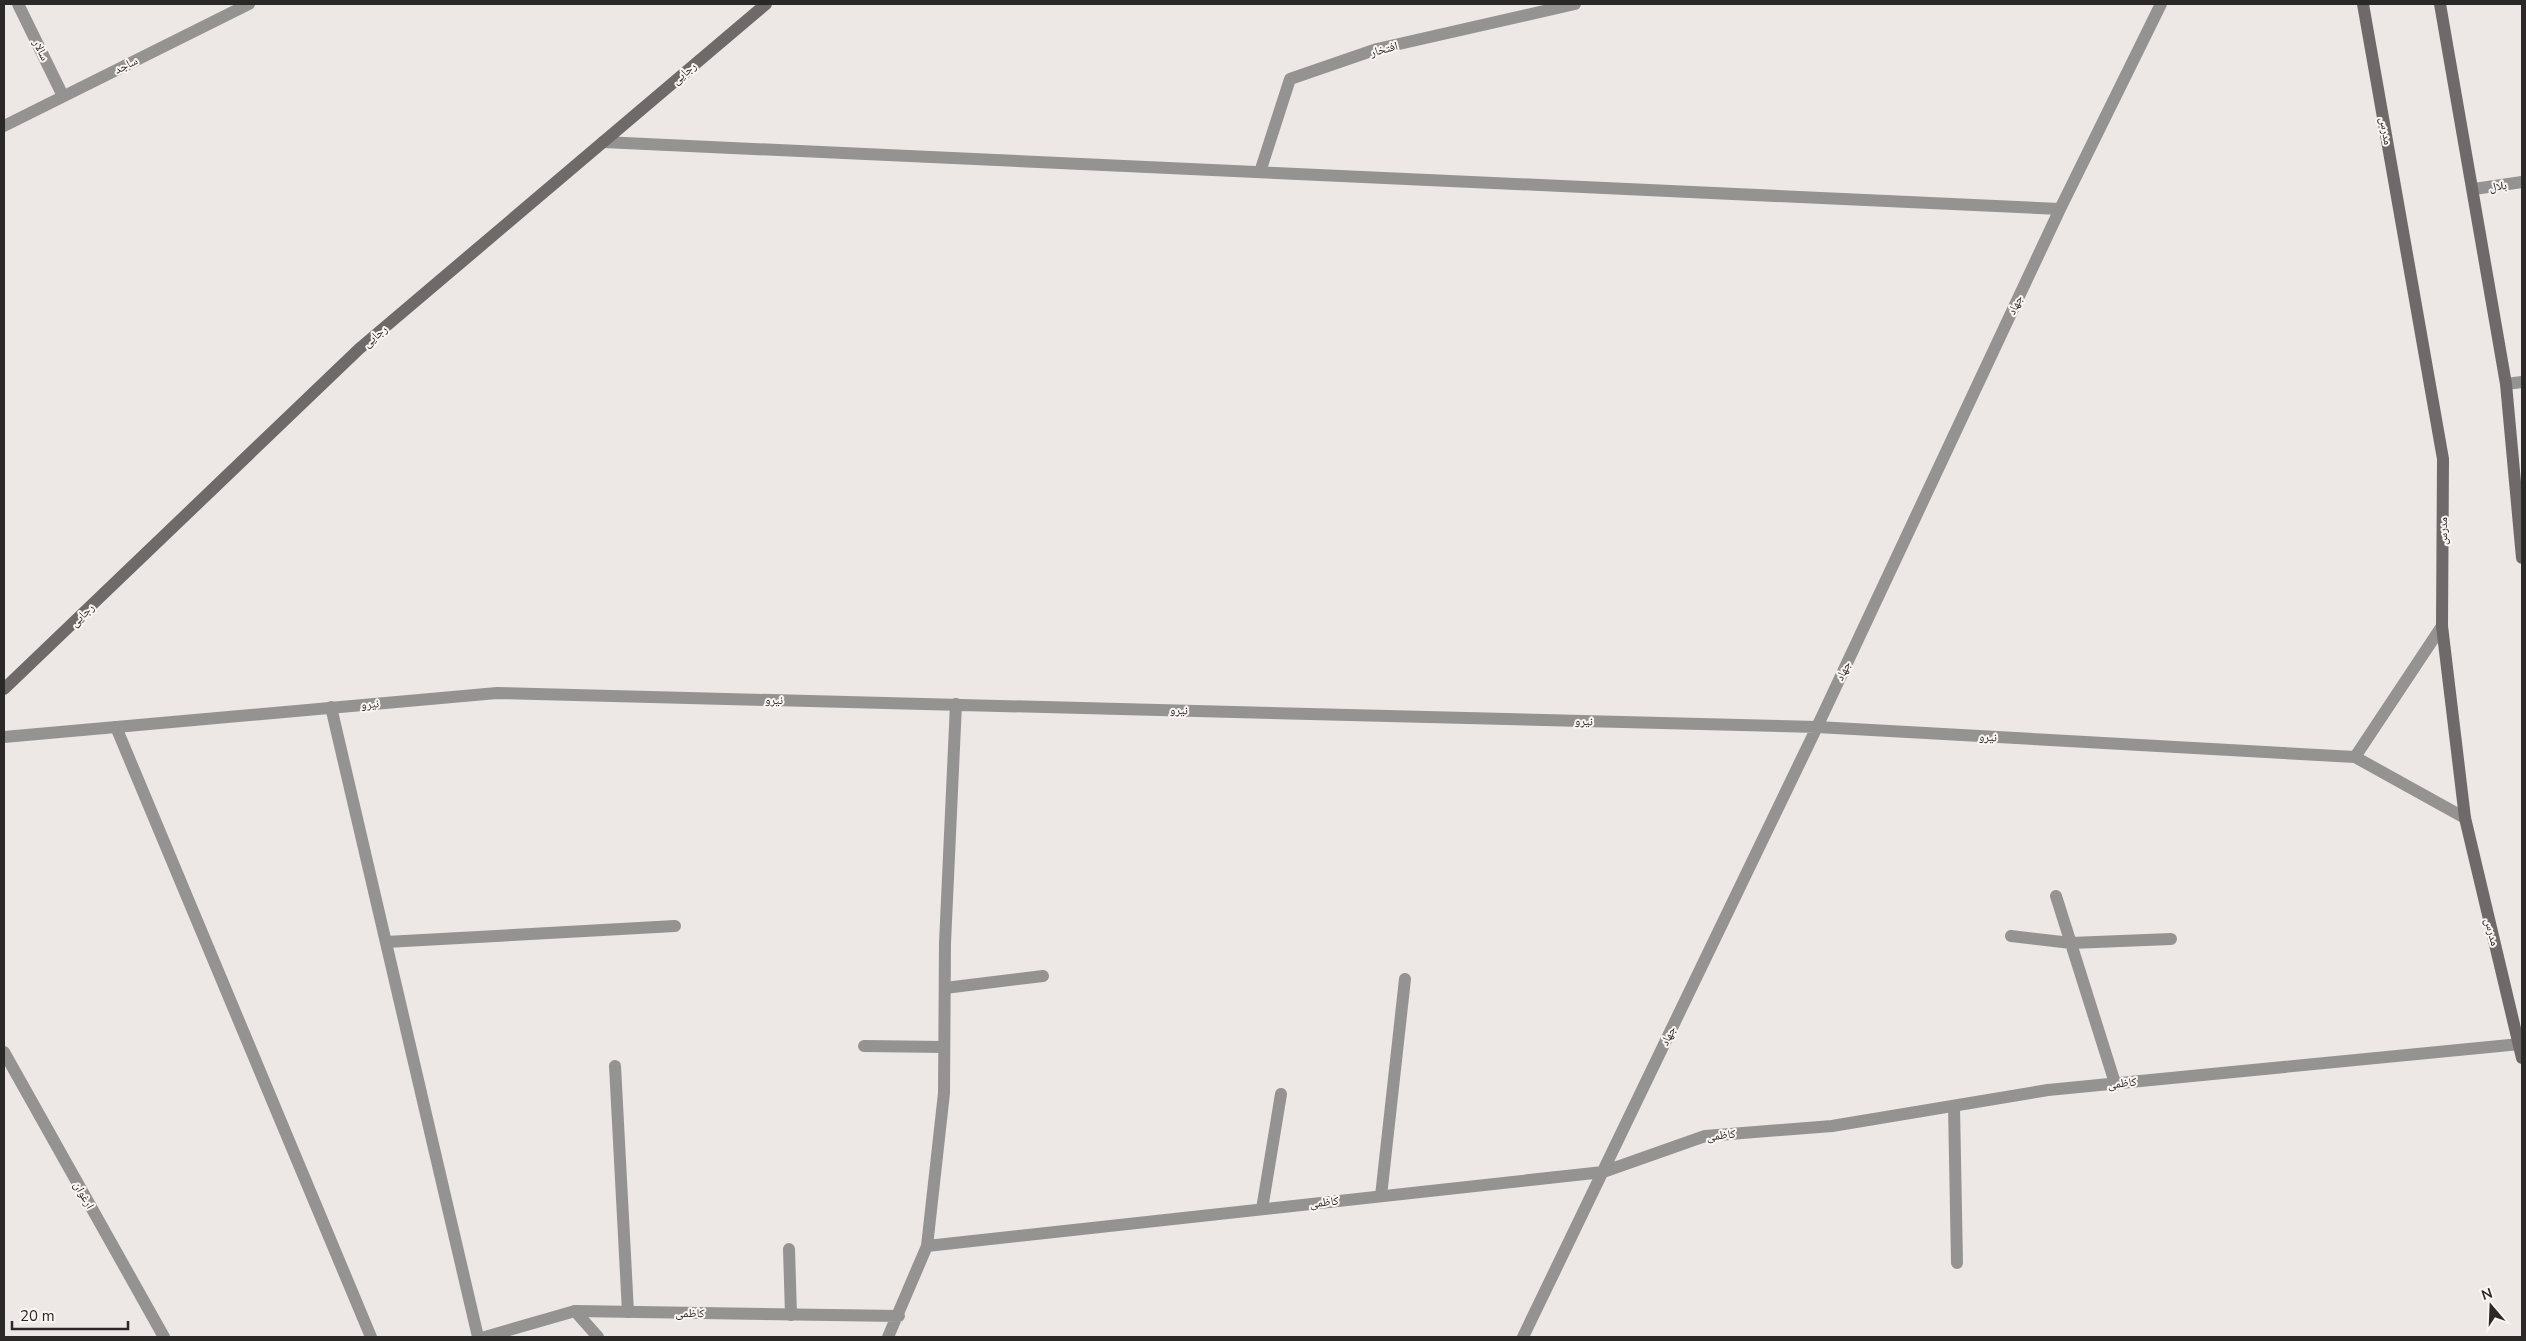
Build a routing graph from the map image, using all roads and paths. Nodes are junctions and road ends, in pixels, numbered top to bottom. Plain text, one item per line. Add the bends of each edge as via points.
1 (18, 4) edge
2 (249, 4) edge
3 (766, 4) edge
4 (1575, 4) edge
5 (2161, 4) edge
6 (2363, 4) edge
7 (2440, 4) edge
8 (63, 96) junction
9 (4, 126) edge
10 (603, 142) junction
11 (1260, 172) junction
12 (2522, 182) edge
13 (2474, 189) junction
14 (2060, 209) junction
15 (2522, 382) edge
16 (2506, 384) junction
17 (2522, 558) edge
18 (2442, 626) junction
19 (4, 689) edge
20 (956, 704) junction
21 (331, 707) junction
22 (116, 727) junction
23 (1817, 727) junction
24 (4, 736) edge
25 (2355, 757) junction
26 (2465, 818) junction
27 (2056, 896) dead end
28 (675, 926) dead end
29 (2011, 936) dead end
30 (2171, 939) dead end
31 (386, 942) junction
32 (2071, 944) junction
33 (1043, 976) dead end
34 (1405, 979) dead end
35 (945, 988) junction
36 (2520, 1044) junction
37 (864, 1046) dead end
38 (944, 1047) junction
39 (4, 1052) edge
40 (2522, 1058) edge
41 (615, 1066) dead end
42 (2116, 1084) junction
43 (1281, 1094) dead end
44 (1954, 1106) junction
45 (1603, 1172) junction
46 (1381, 1196) junction
47 (1262, 1209) junction
48 (927, 1246) junction
49 (789, 1249) dead end
50 (1957, 1263) dead end
51 (575, 1312) junction
52 (628, 1312) junction
53 (792, 1315) junction
54 (899, 1316) junction
55 (164, 1337) edge
56 (371, 1337) edge
57 (478, 1337) edge
58 (485, 1337) edge
59 (598, 1337) edge
60 (888, 1337) edge
61 (1523, 1337) edge

1 - 8 street, سالار
2 - 8 street, ساجد
3 - 10 street, رجایی
4 - 11 street, افتخار via 1378,49 1290,79
5 - 14 street, جهاد
6 - 18 street, مدرس via 2443,459
7 - 13 street
8 - 9 street, ساجد
10 - 11 street
10 - 19 street, رجایی via 359,349
11 - 14 street
12 - 13 street, بلال
13 - 16 street
14 - 23 street, جهاد
15 - 16 street
16 - 17 street
18 - 25 street
18 - 26 street, مدرس
20 - 21 street, نیرو via 497,693
20 - 23 street, نیرو
20 - 35 street
21 - 22 street, نیرو
21 - 31 street
22 - 24 street, نیرو
22 - 56 street
23 - 25 street, نیرو
23 - 45 street, جهاد
25 - 26 street
26 - 36 street, مدرس
27 - 32 street
28 - 31 street
29 - 32 street
30 - 32 street
31 - 57 street
32 - 42 street
33 - 35 street
34 - 46 street
35 - 38 street
36 - 40 street, مدرس
36 - 42 street, کاظمی
37 - 38 street
38 - 48 street via 944,1093
39 - 55 street, ارغوان
41 - 52 street
42 - 44 street, کاظمی via 2048,1090
43 - 47 street
44 - 45 street, کاظمی via 1832,1126 1705,1136
44 - 50 street
45 - 46 street, کاظمی
45 - 61 street, جهاد
46 - 47 street, کاظمی
47 - 48 street, کاظمی
48 - 54 street
49 - 53 street
51 - 52 street, کاظمی
51 - 58 street, کاظمی
51 - 59 street
52 - 53 street, کاظمی
53 - 54 street, کاظمی
54 - 60 street

